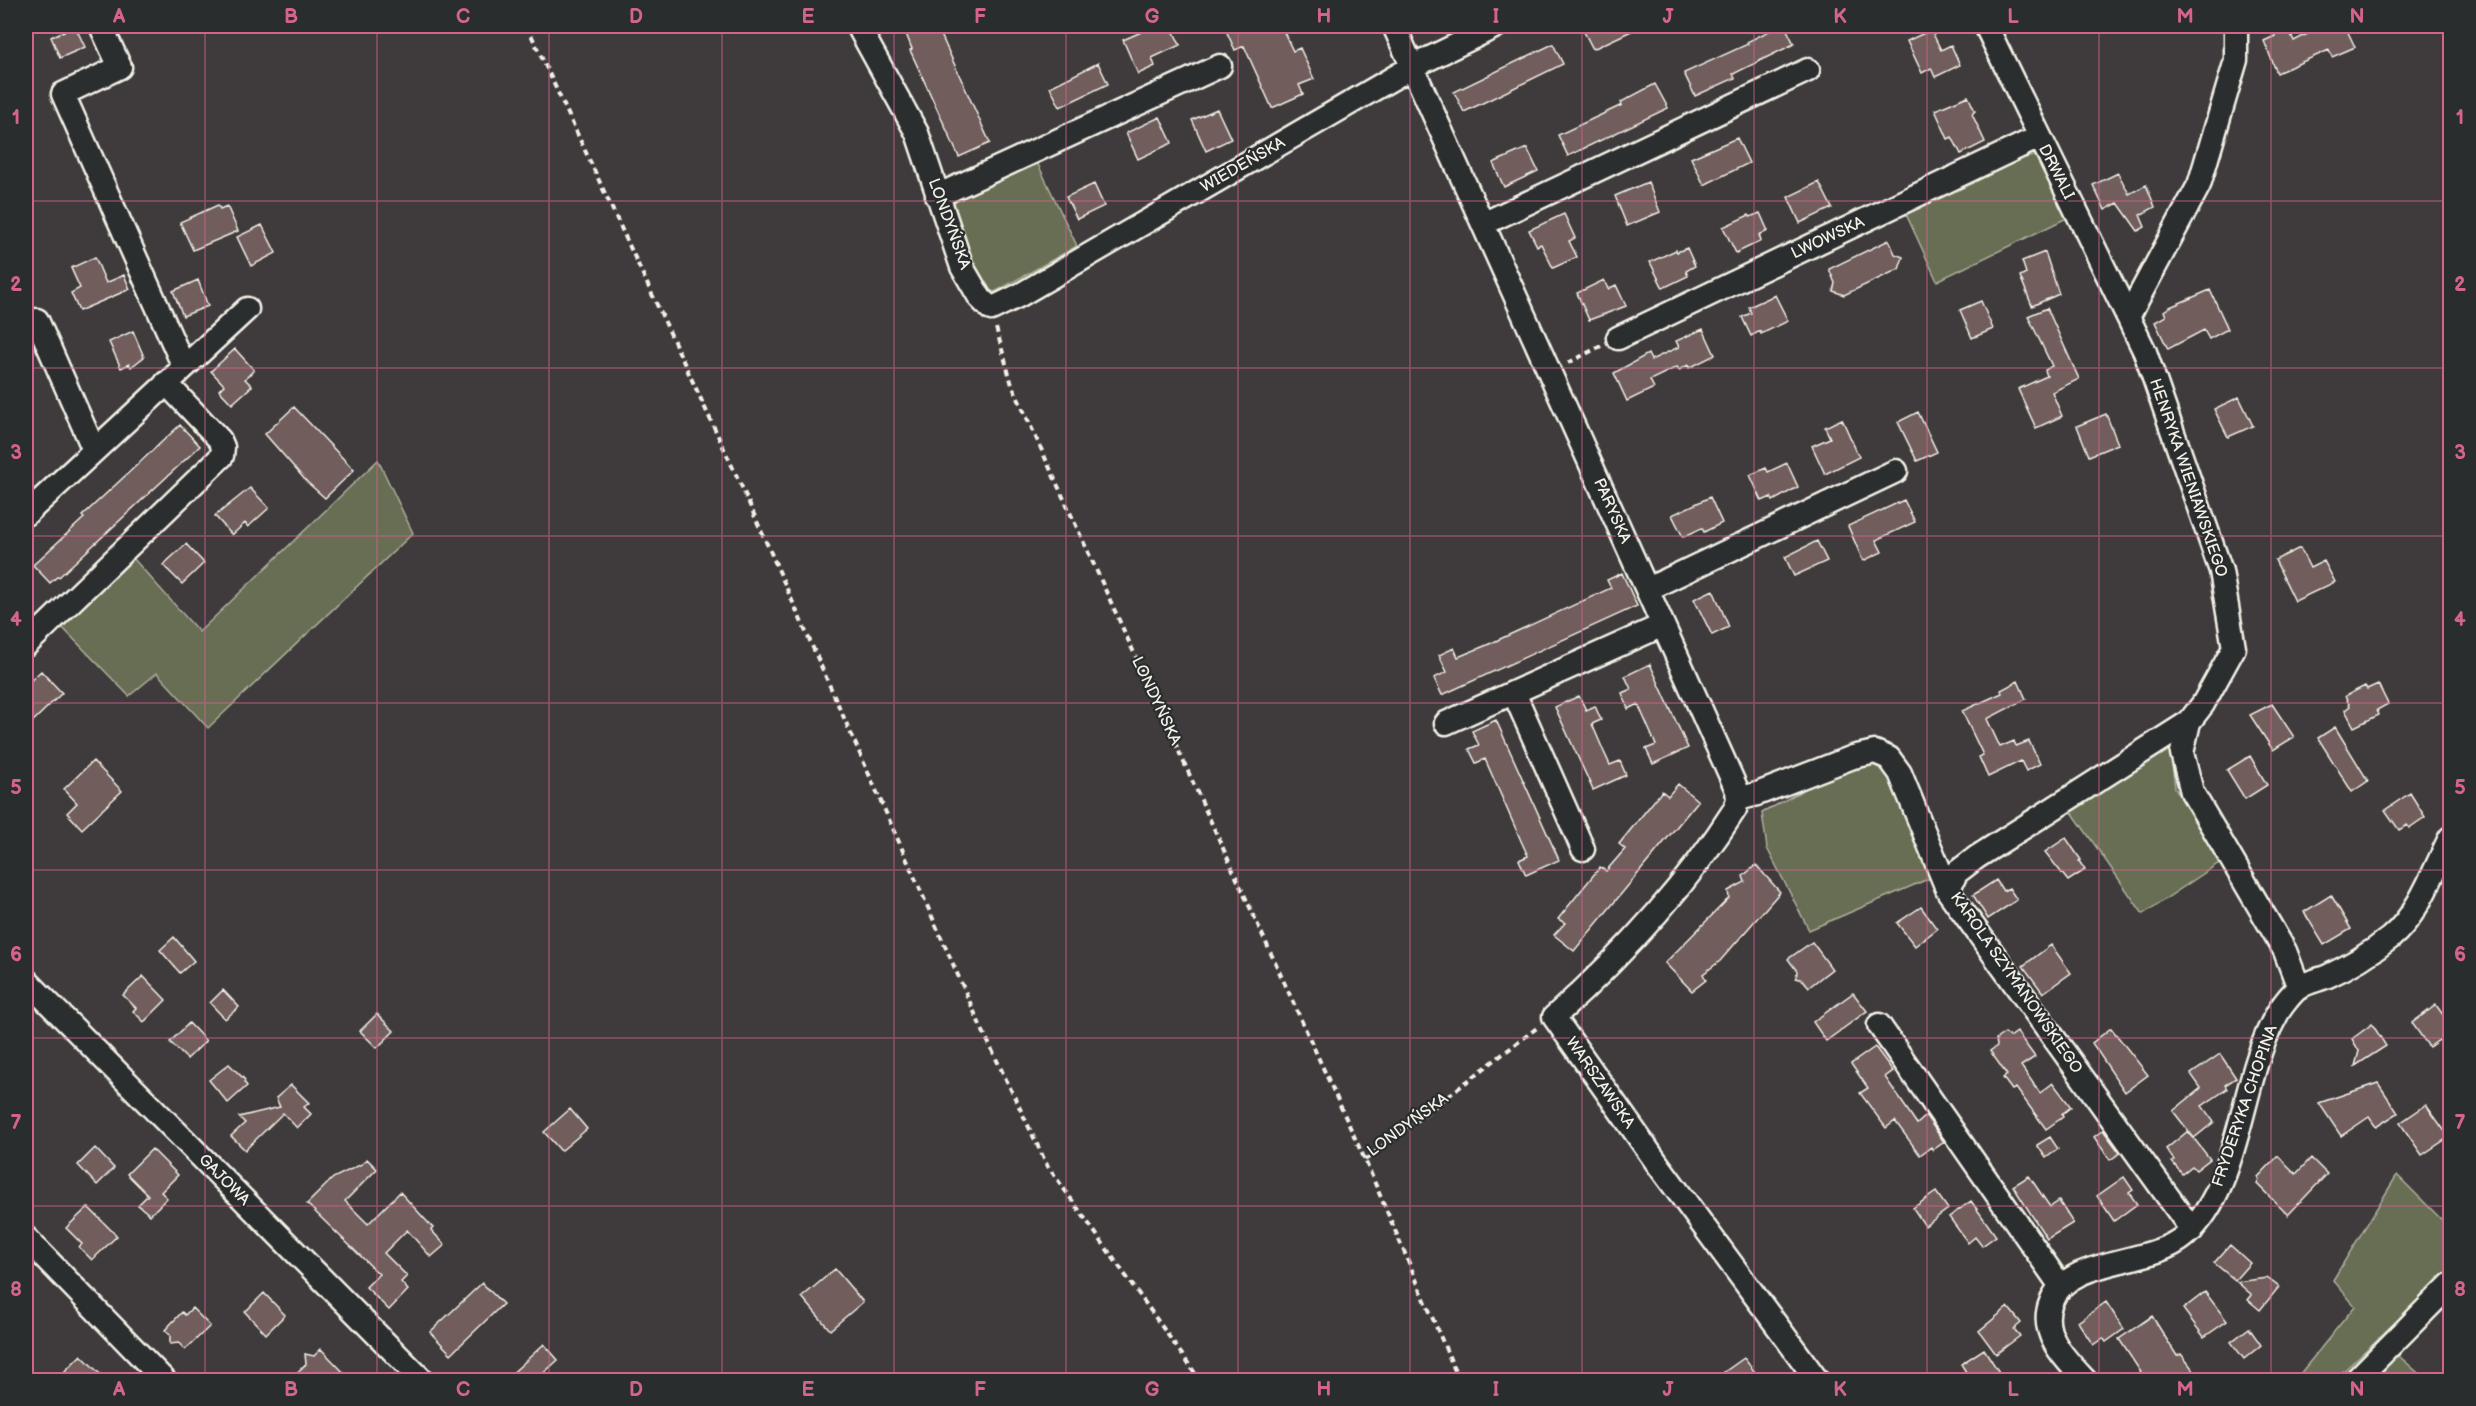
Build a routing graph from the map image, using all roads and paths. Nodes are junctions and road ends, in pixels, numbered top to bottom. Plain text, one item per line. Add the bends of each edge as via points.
1 (101, 26) edge
2 (527, 26) edge
3 (858, 26) edge
4 (1394, 26) edge
5 (1496, 26) edge
6 (1986, 26) edge
7 (2236, 26) edge
8 (1220, 66) dead end
9 (1412, 67) junction
10 (1808, 70) dead end
11 (2038, 138) junction
12 (937, 196) junction
13 (1483, 224) junction
14 (247, 309) dead end
15 (992, 309) junction
16 (2128, 317) junction
17 (37, 320) dead end
18 (1618, 338) joint
19 (184, 367) junction
20 (1561, 367) dead end
21 (166, 383) junction
22 (94, 450) junction
23 (1896, 471) dead end
24 (26, 514) edge
25 (1648, 590) junction
26 (1663, 625) junction
27 (26, 645) edge
28 (1514, 693) junction
29 (2189, 722) junction
30 (1446, 723) dead end
31 (1738, 799) junction
32 (2451, 838) edge
33 (1583, 849) dead end
34 (1948, 891) junction
35 (26, 980) edge
36 (2299, 988) junction
37 (1554, 1017) junction
38 (1879, 1025) dead end
39 (1365, 1160) junction
40 (2192, 1230) junction
41 (26, 1238) edge
42 (2451, 1285) edge
43 (2060, 1286) junction
44 (164, 1380) edge
45 (422, 1380) edge
46 (1200, 1380) edge
47 (1459, 1380) edge
48 (1817, 1380) edge
49 (2085, 1380) edge
50 (2356, 1380) edge

1 - 19 street via 120,67 63,94
2 - 46 path via 740,483 1047,1165
3 - 12 street, LONDYŃSKA via 917,133
4 - 9 street, PARYSKA
5 - 9 street, WIEDEŃSKA
6 - 11 street, DRWALI
7 - 16 street via 2236,60 2199,185
8 - 12 street
9 - 13 street, PARYSKA
9 - 15 street, WIEDEŃSKA
10 - 13 street
11 - 16 street, DRWALI
11 - 18 street, LWOWSKA
12 - 15 street, LONDYŃSKA via 962,267 980,298
13 - 25 street, PARYSKA
14 - 19 street
15 - 39 path, LONDYŃSKA via 1012,385
16 - 29 street, HENRYKA WIENIAWSKIEGO via 2145,352 2221,571 2234,648
17 - 22 street
18 - 20 path
19 - 21 street
21 - 22 street
21 - 27 street via 220,440 222,456
22 - 24 street
23 - 25 street
25 - 26 street, PARYSKA
26 - 28 street
26 - 31 street, PARYSKA via 1736,785
28 - 30 street
28 - 33 street
29 - 34 street, KAROLA SZYMANOWSKIEGO via 1977,857 1956,873
29 - 36 street, HENRYKA WIENIAWSKIEGO via 2182,753 2192,792 2285,951
31 - 34 street via 1853,757 1875,752 1889,758 1900,773
31 - 37 street via 1731,815 1661,910
32 - 36 street, FRYDERYKA CHOPINA via 2410,915 2392,936 2368,955
34 - 40 street, KAROLA SZYMANOWSKIEGO
35 - 45 street, GAJOWA
36 - 40 street, FRYDERYKA CHOPINA via 2277,1014 2264,1041 2222,1184
37 - 39 path, LONDYŃSKA
37 - 48 street, WARSZAWSKA
38 - 43 street
39 - 47 path
40 - 43 street, FRYDERYKA CHOPINA via 2176,1244 2080,1273
41 - 44 street
42 - 50 street
43 - 49 street via 2049,1312 2051,1335

